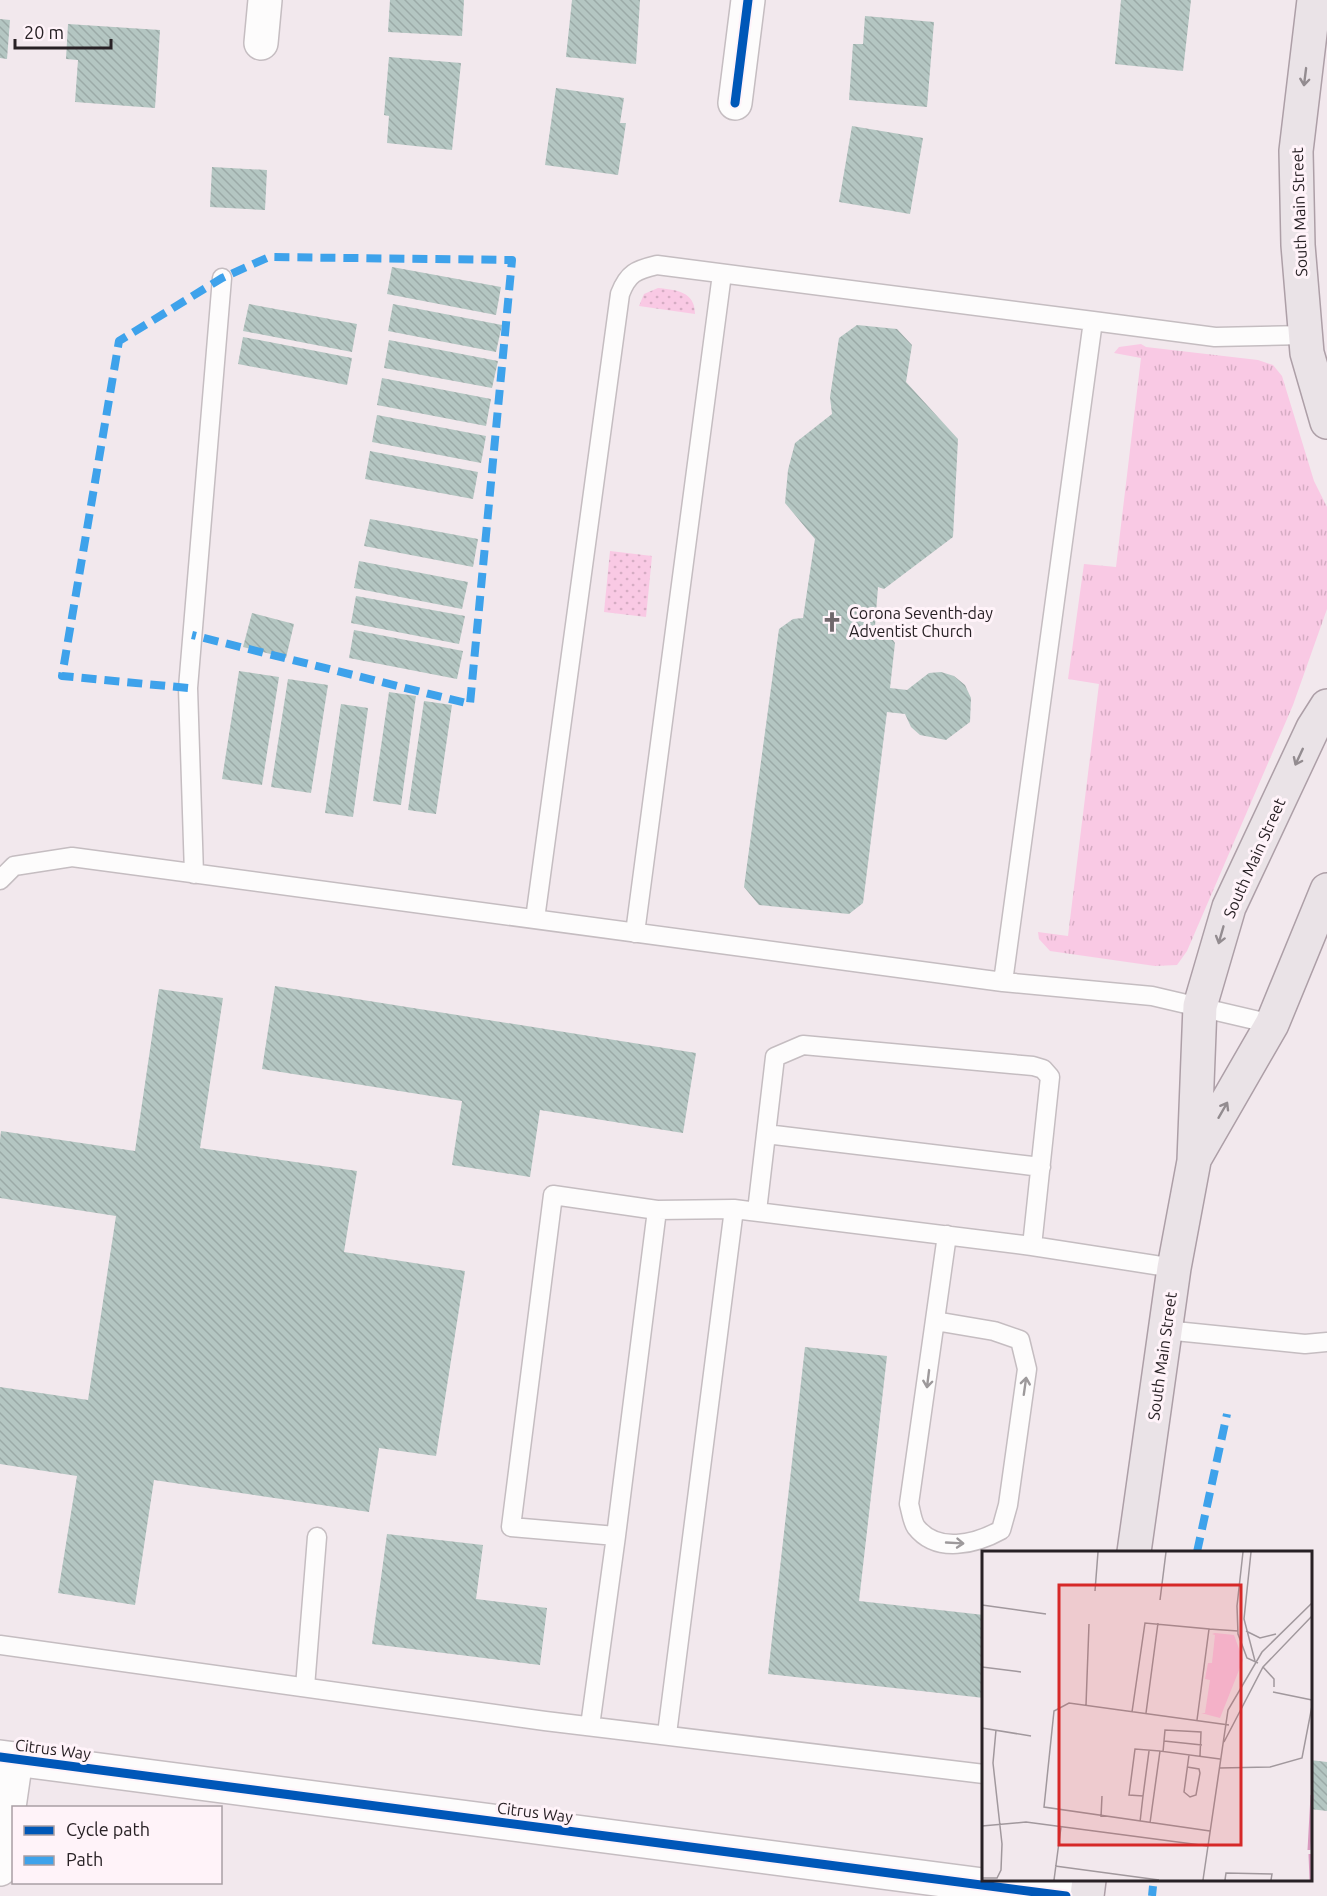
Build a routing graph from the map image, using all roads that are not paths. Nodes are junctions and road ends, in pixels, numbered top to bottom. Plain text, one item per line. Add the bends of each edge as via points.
1 (265, 0) edge
2 (748, 0) edge
3 (1314, 0) edge
4 (261, 42) dead end
5 (735, 103) dead end
6 (722, 274) junction
7 (222, 278) dead end
8 (1093, 321) junction
9 (1305, 335) junction
10 (1327, 422) edge
11 (1327, 706) edge
12 (194, 874) junction
13 (0, 880) edge
14 (1327, 890) edge
15 (535, 919) junction
16 (635, 933) junction
17 (1003, 982) junction
18 (1200, 1006) junction
19 (1272, 1024) junction
20 (766, 1134) junction
21 (1194, 1161) junction
22 (1041, 1167) junction
23 (734, 1209) junction
24 (657, 1210) junction
25 (757, 1211) junction
26 (947, 1235) junction
27 (1032, 1246) junction
28 (1174, 1268) junction
29 (935, 1321) junction
30 (1165, 1330) junction
31 (1327, 1342) edge
32 (616, 1536) junction
33 (317, 1538) dead end
34 (1134, 1551) edge
35 (0, 1645) edge
36 (305, 1687) junction
37 (590, 1726) junction
38 (667, 1734) junction
39 (8, 1758) edge
40 (982, 1774) edge
41 (0, 1869) edge
42 (1089, 1881) edge
43 (1066, 1896) edge
44 (1087, 1896) edge

1 - 4 street
2 - 5 street
3 -> 9 main road, South Main Street via 1296,151
6 - 8 lane
6 - 15 lane via 657,265 635,270 626,277 620,294
6 - 16 lane
7 - 12 lane via 189,688
8 - 9 lane via 1215,337
8 - 17 lane
9 - 10 main road, South Main Street
11 -> 18 main road, South Main Street via 1229,907
12 - 13 lane via 72,858 14,866
12 - 15 lane
14 - 19 main road, South Main Street
15 - 16 lane
16 - 17 lane
17 - 18 lane via 1152,996
18 - 19 lane
18 - 21 main road, South Main Street
21 -> 19 main road, South Main Street
20 - 22 lane
20 - 22 lane via 774,1057 802,1045 1033,1066 1050,1077
20 - 25 lane
21 - 28 main road, South Main Street
22 - 27 lane
23 - 24 lane
23 - 25 lane
23 - 38 lane
24 - 32 lane
24 - 32 lane via 553,1195 511,1527
25 - 26 lane
26 - 27 lane
26 - 29 lane
27 - 28 lane
28 - 30 main road, South Main Street
29 -> 29 lane via 909,1504 914,1525 929,1539 957,1545 982,1541 1001,1530 1027,1369 1020,1340 994,1331
30 - 31 lane via 1305,1344
30 - 34 main road, South Main Street
32 - 37 lane
33 - 36 lane
35 - 36 lane
36 - 37 lane
37 - 38 lane
38 - 40 lane
39 - 41 street
39 - 43 street, Citrus Way
42 - 44 main road

